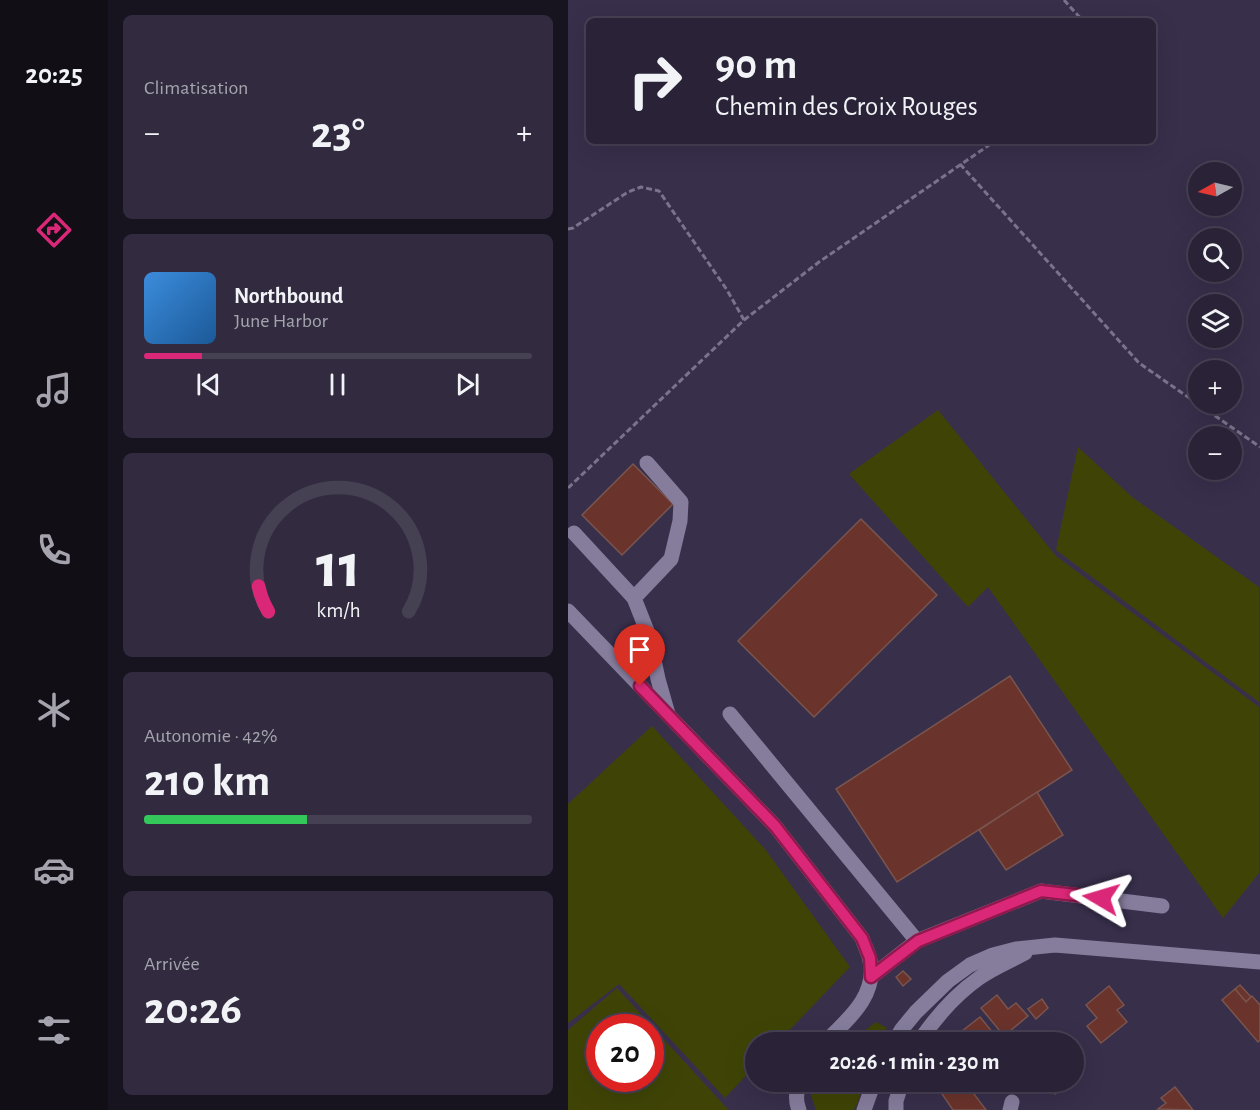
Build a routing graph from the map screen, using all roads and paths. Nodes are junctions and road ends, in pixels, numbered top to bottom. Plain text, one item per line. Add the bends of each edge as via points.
1 (1064, 0) edge
2 (1080, 18) edge
3 (991, 144) edge
4 (961, 164) junction
5 (568, 229) edge
6 (744, 320) junction
7 (1260, 447) edge
8 (647, 463) dead end
9 (568, 488) edge
10 (574, 533) dead end
11 (634, 598) junction
12 (568, 611) edge
13 (730, 714) dead end
14 (669, 716) junction
15 (1162, 906) dead end
16 (918, 941) junction
17 (1034, 948) junction
18 (1260, 962) edge
19 (871, 977) junction
20 (835, 1032) edge
21 (901, 1032) edge
22 (925, 1032) edge
23 (796, 1092) edge
24 (870, 1092) edge
25 (899, 1092) edge
26 (799, 1110) edge
27 (864, 1110) edge
28 (896, 1110) edge

1 - 2 path
3 - 4 path
4 - 6 path
4 - 7 path via 1138,363
5 - 6 path via 628,192 642,187 659,191
6 - 9 path
8 - 11 street via 681,502 680,521 671,559
10 - 11 street
11 - 14 street via 649,636
12 - 14 street
13 - 16 street
14 - 19 street via 775,826 862,938 870,958
15 - 16 street via 1041,891
16 - 19 street
17 - 18 street via 1055,945
17 - 21 street via 1016,949 970,964 916,1012
17 - 22 street via 981,976
19 - 20 street via 866,996
23 - 26 street
24 - 27 street
25 - 28 street

